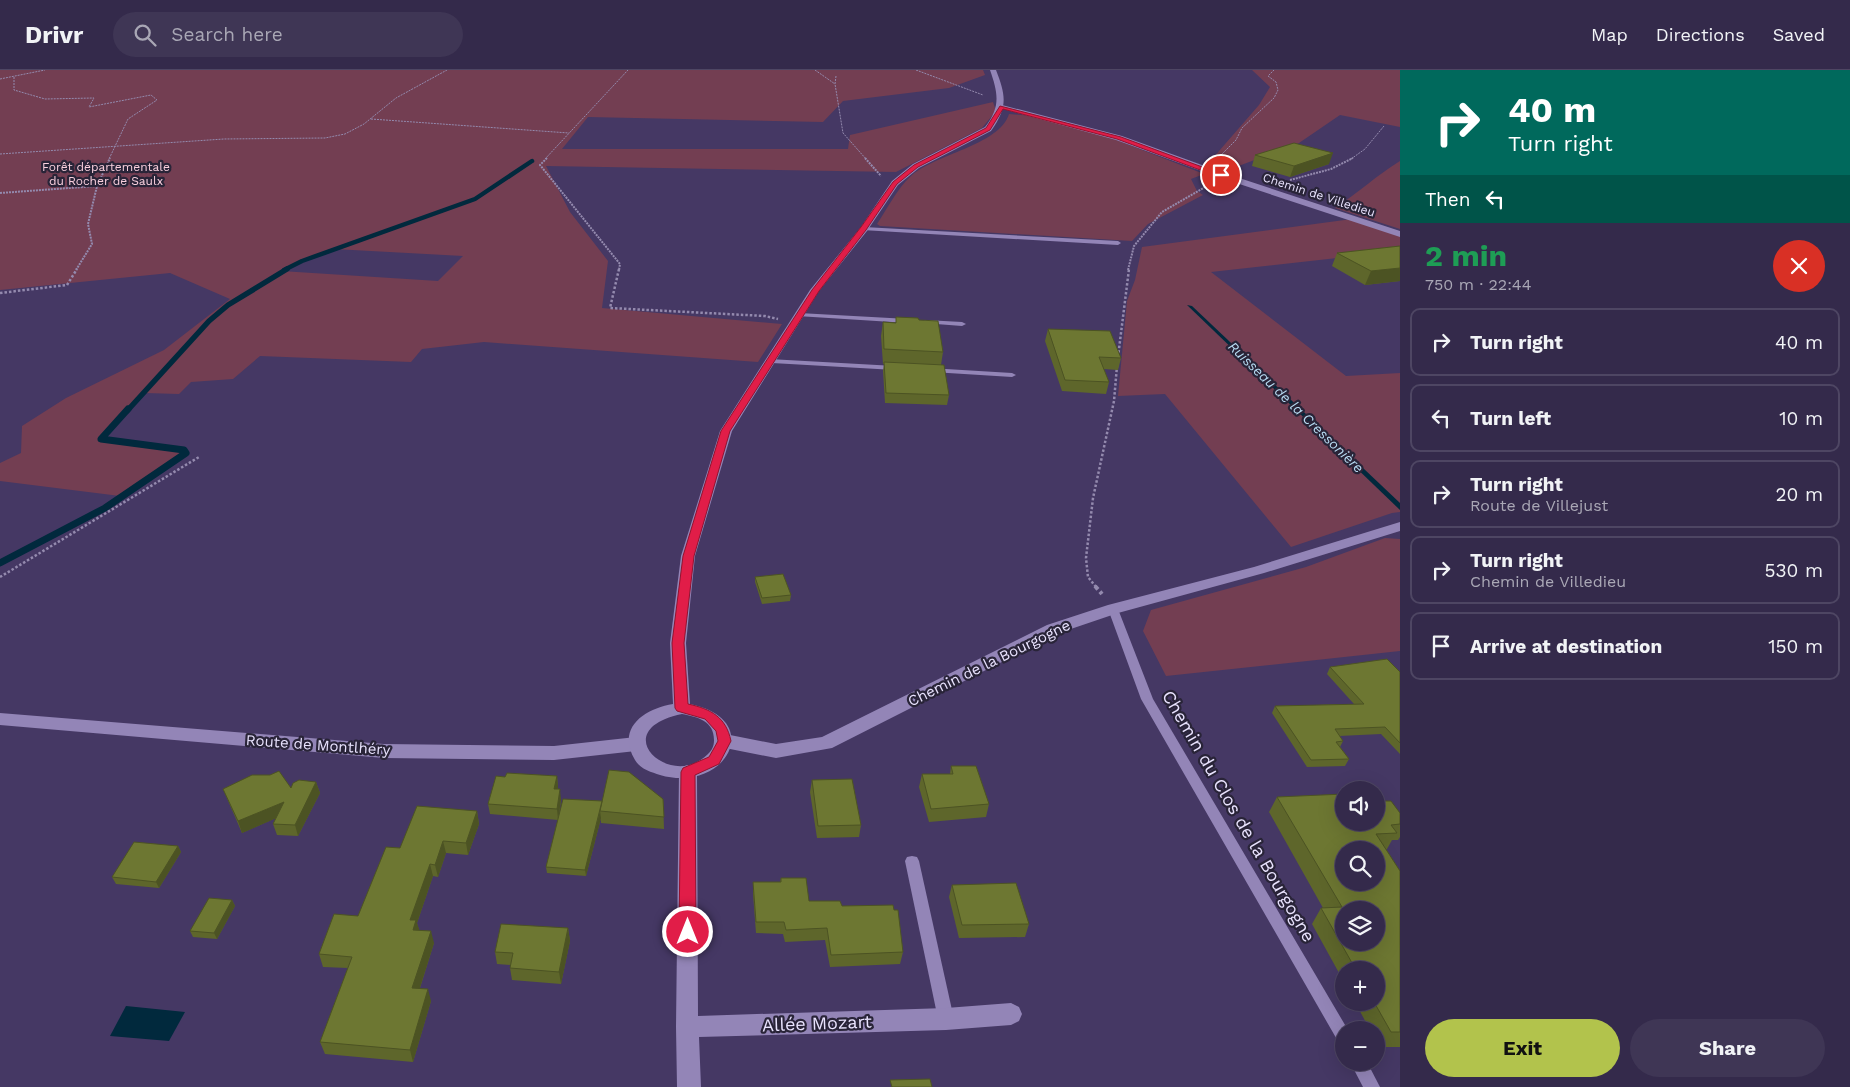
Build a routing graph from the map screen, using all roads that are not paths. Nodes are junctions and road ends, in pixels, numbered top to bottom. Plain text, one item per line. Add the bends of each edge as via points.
1 (993, 70) edge
2 (1002, 104) junction
3 (864, 229) junction
4 (1400, 234) edge
5 (1118, 243) dead end
6 (797, 319) junction
7 (962, 324) dead end
8 (772, 361) junction
9 (906, 369) edge
10 (925, 370) edge
11 (1012, 375) dead end
12 (1400, 526) edge
13 (1113, 609) junction
14 (682, 708) junction
15 (0, 719) edge
16 (725, 741) junction
17 (636, 744) junction
18 (688, 772) junction
19 (912, 861) dead end
20 (1011, 1014) dead end
21 (946, 1019) junction
22 (1335, 1023) edge
23 (687, 1027) junction
24 (1363, 1071) edge
25 (689, 1087) edge
26 (1372, 1087) edge

1 - 2 street
2 - 3 street via 988,129 916,166 895,183
2 - 4 street, Chemin de Villedieu via 1119,138
3 - 5 lane
3 - 6 street via 815,290
6 - 7 lane
6 - 8 street
8 - 9 lane
8 - 14 street via 726,431 688,556 678,643
10 - 11 lane
12 - 13 street, Chemin de la Bourgogne via 1259,570
13 - 16 street, Chemin de la Bourgogne via 1053,629 826,743 776,751
13 - 22 lane, Chemin du Clos de la Bourgogne via 1147,699
14 - 16 street via 710,716 722,729
14 - 17 street via 656,714 644,722
15 - 17 street, Route de Montlhéry via 384,751 554,753
16 - 18 street via 714,761
17 - 18 street via 643,759 654,767 674,773
18 - 23 street
19 - 21 lane
20 - 21 street, Allée Mozart
21 - 23 street, Allée Mozart
23 - 25 street
24 - 26 lane

